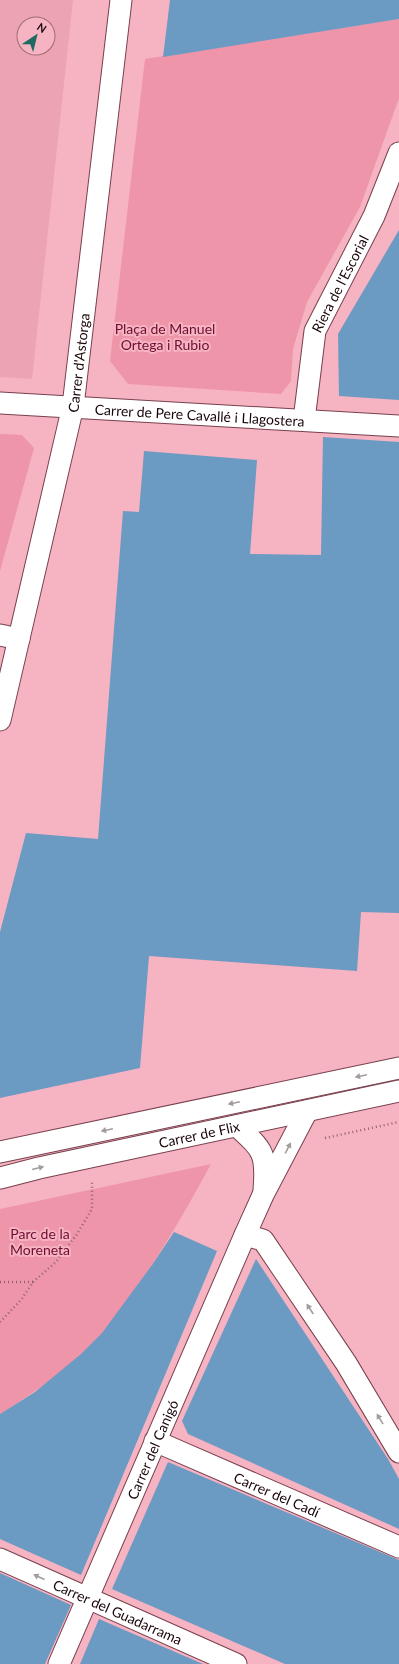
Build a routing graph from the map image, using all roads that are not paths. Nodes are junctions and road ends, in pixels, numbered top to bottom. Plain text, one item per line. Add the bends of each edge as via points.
1 (121, 0) edge
2 (399, 153) edge
3 (0, 403) edge
4 (73, 406) junction
5 (304, 420) junction
6 (399, 426) edge
7 (9, 637) edge
8 (0, 720) edge
9 (399, 1068) edge
10 (399, 1091) edge
11 (306, 1111) junction
12 (237, 1126) junction
13 (0, 1152) edge
14 (0, 1178) edge
15 (263, 1195) junction
16 (245, 1234) junction
17 (155, 1440) junction
18 (399, 1452) edge
19 (399, 1547) edge
20 (0, 1559) edge
21 (87, 1598) junction
22 (59, 1664) edge
23 (236, 1664) edge

1 - 4 street, Carrer d'Astorga
2 - 5 street, Riera de l'Escorial via 374,216 315,331
3 - 4 street, Carrer de Pere Cavallé i Llagostera
4 - 5 street, Carrer de Pere Cavallé i Llagostera
4 - 7 street, Carrer d'Astorga
5 - 6 street, Carrer de Pere Cavallé i Llagostera
7 - 8 street, Carrer d'Astorga
9 -> 13 street, Carrer de Flix
10 - 11 street, Carrer de Flix
11 - 12 street, Carrer de Flix
15 -> 11 street, Carrer del Canigó
14 -> 12 street, Carrer de Flix
12 - 15 street, Carrer del Canigó via 259,1146 266,1166
15 - 16 street, Carrer del Canigó
16 - 17 street, Carrer del Canigó
18 -> 16 street via 346,1363 263,1240
17 - 19 street, Carrer del Cadí
17 - 21 street, Carrer del Canigó
21 -> 20 street, Carrer del Guadarrama
21 - 22 street, Carrer del Canigó
21 - 23 street, Carrer del Guadarrama

